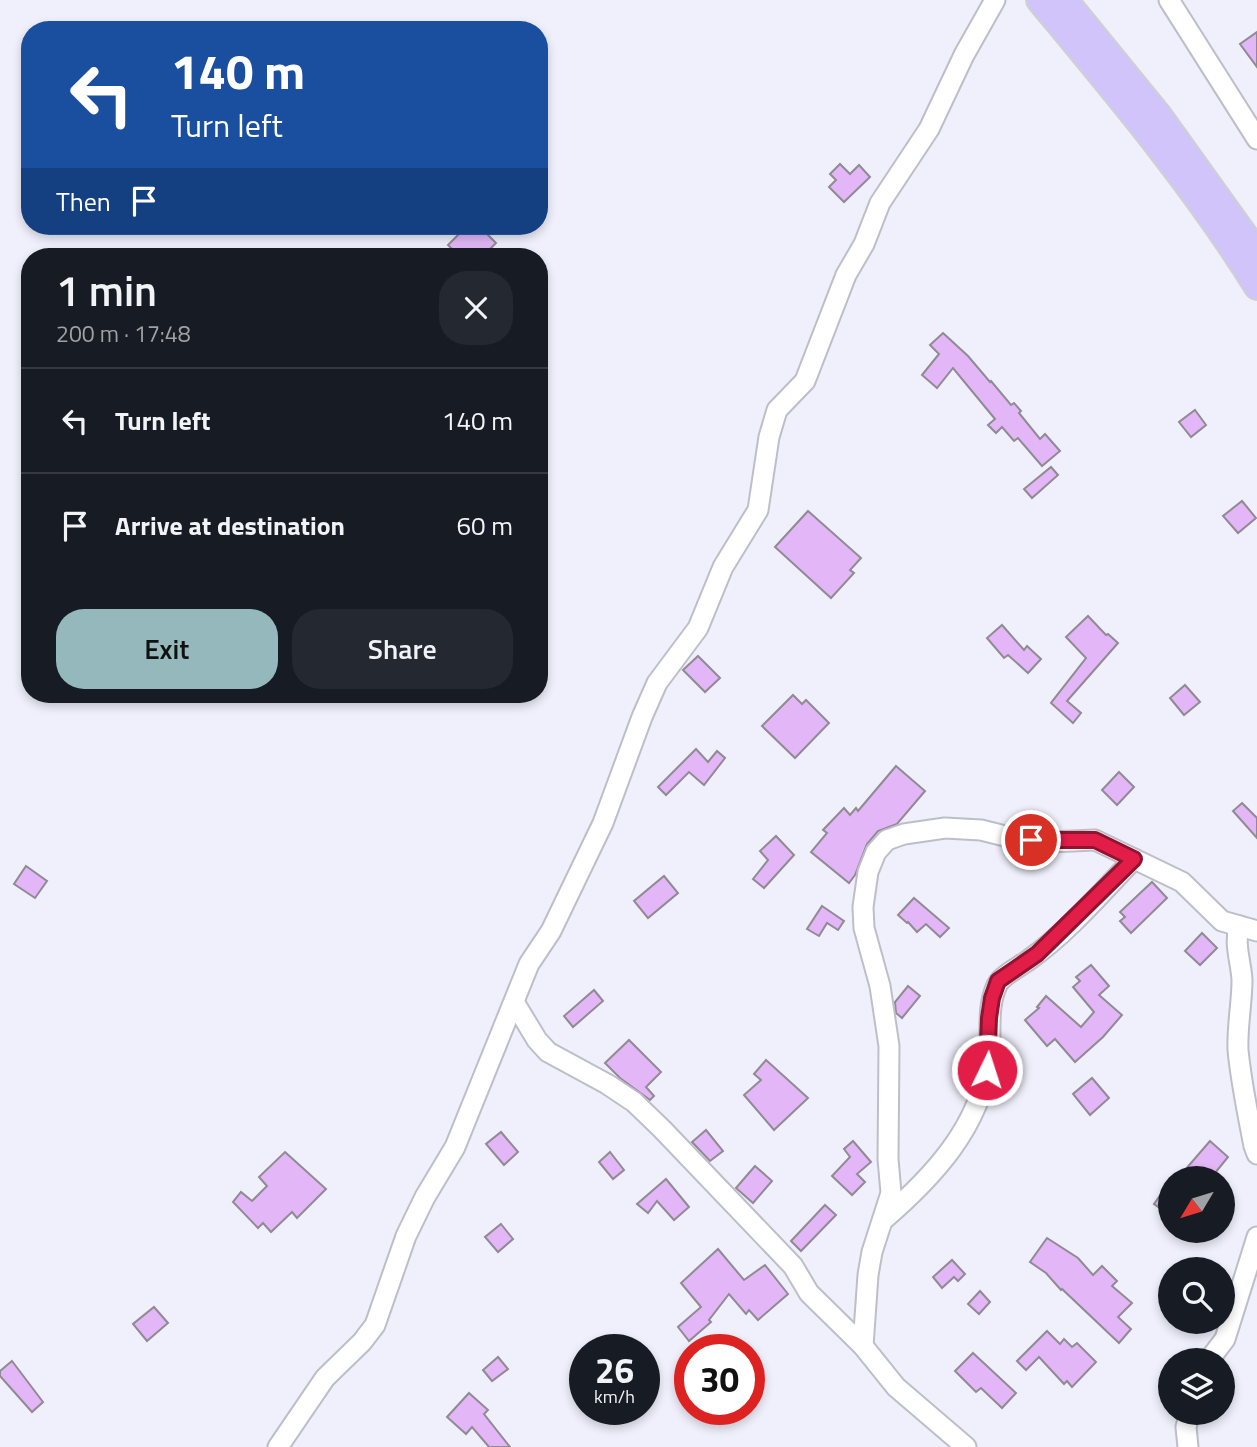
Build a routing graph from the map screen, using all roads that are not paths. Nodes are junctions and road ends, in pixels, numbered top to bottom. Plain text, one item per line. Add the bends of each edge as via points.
1 (995, 0) edge
2 (1039, 0) edge
3 (1065, 0) edge
4 (1169, 0) edge
5 (1257, 139) edge
6 (1257, 251) edge
7 (1257, 288) edge
8 (1134, 859) junction
9 (1248, 929) edge
10 (514, 1002) junction
11 (1257, 1154) edge
12 (883, 1220) junction
13 (1257, 1237) edge
14 (863, 1346) junction
15 (1218, 1348) edge
16 (1187, 1425) edge
17 (278, 1447) edge
18 (966, 1447) edge
19 (1188, 1447) edge

1 - 10 street via 929,130 880,203 805,381 777,410 758,510 723,567 698,628 657,683 603,823
2 - 7 main road via 1143,126
3 - 6 main road via 1158,114
4 - 5 street
8 - 9 street via 1182,882 1222,921
8 - 12 street via 1037,954 998,981 989,1018 985,1084 973,1111 954,1148 919,1189
8 - 12 street via 1095,840 1049,842 945,828 904,834 876,852 863,907 889,1046 891,1193
9 - 11 street via 1237,938 1242,1004 1238,1049
10 - 14 street via 548,1052 634,1102 662,1129 793,1266 809,1293
10 - 17 street via 455,1147 406,1236 375,1325 325,1378
12 - 14 street via 868,1275
13 - 15 street
14 - 18 street via 896,1387
16 - 19 street

